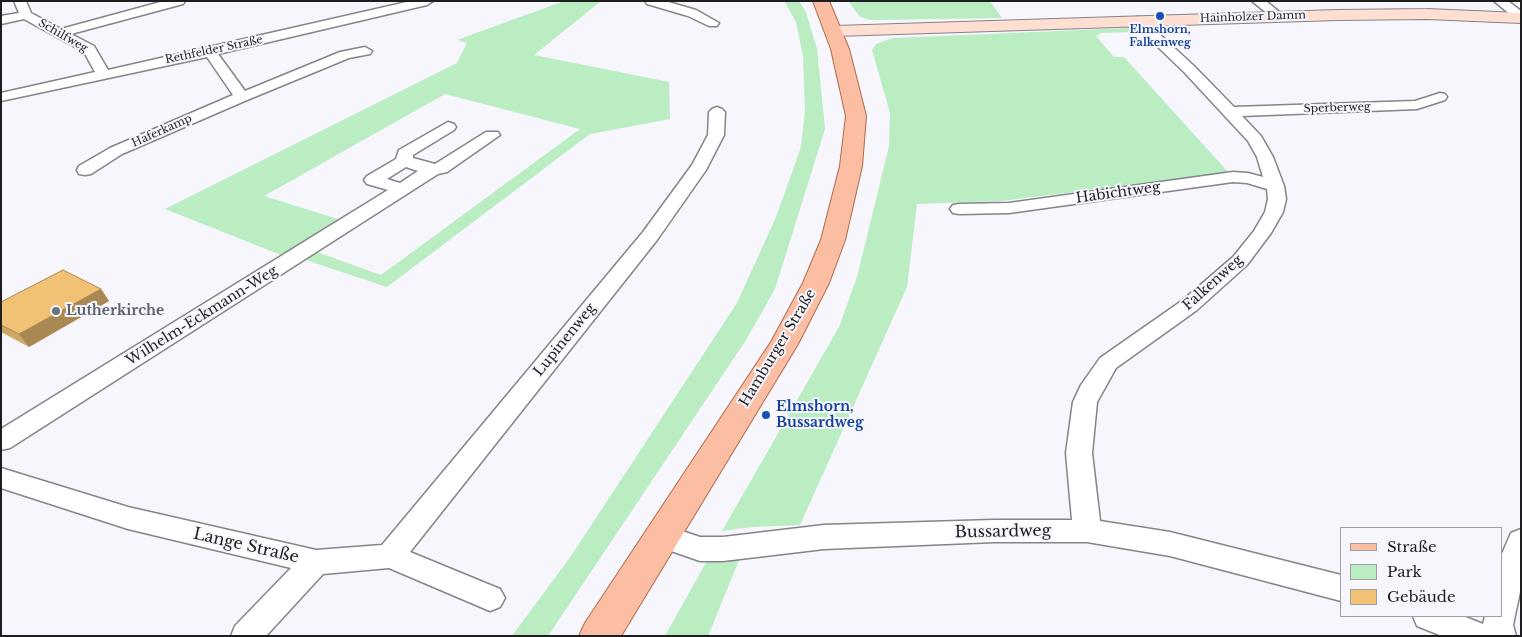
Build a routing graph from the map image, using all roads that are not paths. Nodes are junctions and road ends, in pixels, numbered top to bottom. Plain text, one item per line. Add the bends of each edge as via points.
1 (20, 1) edge
2 (179, 1) edge
3 (427, 1) edge
4 (651, 1) edge
5 (1258, 1) edge
6 (1500, 1) edge
7 (26, 15) junction
8 (828, 16) edge
9 (1278, 16) junction
10 (1521, 18) edge
11 (1, 20) edge
12 (1138, 21) junction
13 (714, 23) dead end
14 (60, 33) junction
15 (364, 51) dead end
16 (210, 52) junction
17 (103, 74) junction
18 (242, 96) junction
19 (1, 97) edge
20 (1440, 97) dead end
21 (717, 112) dead end
22 (1232, 112) junction
23 (448, 127) dead end
24 (492, 135) dead end
25 (404, 161) junction
26 (85, 170) dead end
27 (432, 170) junction
28 (1275, 186) junction
29 (402, 189) junction
30 (959, 209) dead end
31 (1, 441) edge
32 (1, 478) edge
33 (1087, 531) junction
34 (661, 536) junction
35 (1521, 541) edge
36 (390, 556) junction
37 (316, 562) junction
38 (1340, 588) edge
39 (490, 598) dead end
40 (1502, 606) edge
41 (1430, 617) edge
42 (1500, 617) edge
43 (246, 636) edge
44 (599, 636) edge
45 (1478, 636) edge
46 (1501, 636) edge

1 - 7 street, Schilfweg
2 - 14 street
3 - 16 street, Rethfelder Straße
4 - 13 street
5 - 9 street
6 - 10 street
7 - 11 street
7 - 14 street, Schilfweg
8 - 12 street, Hainholzer Damm
8 - 34 main road, Hamburger Straße via 856,116 851,166 833,240 816,284 789,336
9 - 10 street, Hainholzer Damm via 1427,14
9 - 12 street, Hainholzer Damm
12 - 22 street, Falkenweg
14 - 17 street, Schilfweg via 89,50
15 - 18 street, Haferkamp via 345,55
16 - 17 street, Rethfelder Straße
16 - 18 street
17 - 19 street, Rethfelder Straße
18 - 26 street, Haferkamp via 116,151
20 - 22 street, Sperberweg via 1417,105
21 - 36 street, Lupinenweg via 716,135 700,166 650,236
22 - 28 street, Falkenweg via 1255,139
23 - 25 street via 405,154
24 - 27 street, Wilhelm-Eckmann-Weg via 441,168
25 - 27 street
25 - 29 street via 373,180
27 - 29 street, Wilhelm-Eckmann-Weg
28 - 30 street, Habichtweg via 1233,177 1009,208
28 - 33 street, Falkenweg via 1274,212 1262,234 1240,261 1190,305 1108,363 1093,385 1085,402 1079,453
29 - 31 street, Wilhelm-Eckmann-Weg
32 - 37 street, Lange Straße via 128,518
33 - 34 street, Bussardweg via 824,537 722,550 700,549
33 - 38 street, Bussardweg via 1170,544
34 - 44 main road, Hamburger Straße
35 - 40 street via 1511,566
36 - 37 street, Lange Straße
36 - 39 street, Lange Straße
37 - 43 street
41 - 45 street
42 - 46 street

